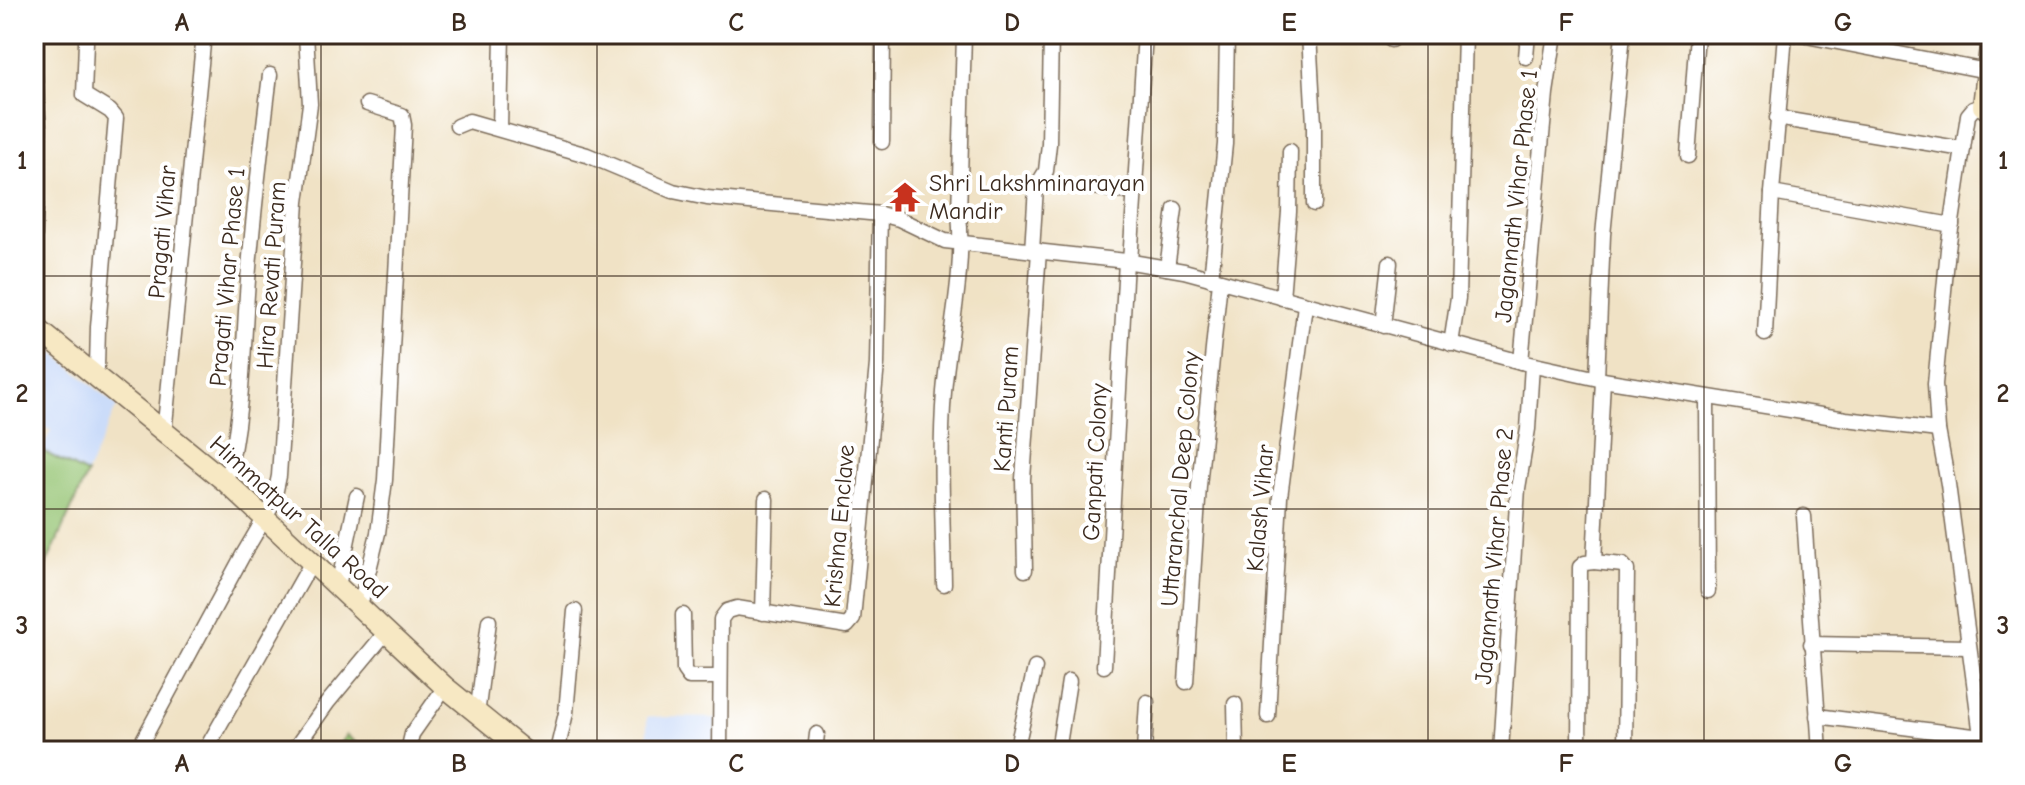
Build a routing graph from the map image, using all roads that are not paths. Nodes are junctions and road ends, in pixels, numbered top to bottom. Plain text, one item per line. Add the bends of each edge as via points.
1 (204, 34) edge
2 (306, 34) edge
3 (502, 34) edge
4 (883, 34) edge
5 (964, 34) edge
6 (1051, 34) edge
7 (1145, 34) edge
8 (1227, 34) edge
9 (1309, 34) edge
10 (1465, 34) edge
11 (1528, 34) edge
12 (1555, 34) edge
13 (1623, 34) edge
14 (1697, 34) edge
15 (1785, 34) edge
16 (1796, 34) edge
17 (1991, 38) edge
18 (86, 42) dead end
19 (1526, 57) dead end
20 (34, 67) edge
21 (1987, 71) junction
22 (270, 75) dead end
23 (367, 104) dead end
24 (1987, 109) edge
25 (1777, 118) junction
26 (457, 126) dead end
27 (500, 129) junction
28 (882, 142) dead end
29 (1963, 149) junction
30 (1290, 151) dead end
31 (1688, 156) dead end
32 (1095, 187) dead end
33 (1134, 193) junction
34 (1772, 193) junction
35 (1314, 204) dead end
36 (1175, 209) dead end
37 (880, 214) junction
38 (1952, 225) junction
39 (962, 243) junction
40 (1036, 251) junction
41 (34, 252) edge
42 (1128, 261) junction
43 (1390, 263) dead end
44 (1167, 268) junction
45 (1215, 280) junction
46 (1282, 298) junction
47 (1305, 305) junction
48 (34, 326) edge
49 (1383, 326) junction
50 (1765, 334) dead end
51 (1451, 344) junction
52 (1526, 364) junction
53 (93, 376) junction
54 (1600, 379) junction
55 (1707, 399) junction
56 (1938, 430) junction
57 (164, 434) junction
58 (226, 482) junction
59 (357, 496) dead end
60 (766, 499) dead end
61 (1804, 516) dead end
62 (265, 517) junction
63 (312, 562) junction
64 (1594, 562) junction
65 (1025, 570) dead end
66 (944, 584) dead end
67 (338, 586) junction
68 (1708, 591) dead end
69 (360, 606) junction
70 (575, 611) dead end
71 (763, 613) junction
72 (683, 615) dead end
73 (489, 621) dead end
74 (387, 631) junction
75 (1811, 644) junction
76 (1969, 647) junction
77 (1104, 666) dead end
78 (1035, 668) dead end
79 (720, 677) junction
80 (1069, 681) dead end
81 (1186, 682) dead end
82 (445, 687) junction
83 (1147, 702) dead end
84 (1235, 704) dead end
85 (477, 715) junction
86 (1268, 716) dead end
87 (1817, 716) junction
88 (817, 734) dead end
89 (1982, 744) edge
90 (513, 748) edge
91 (137, 751) edge
92 (205, 751) edge
93 (293, 751) edge
94 (408, 751) edge
95 (557, 751) edge
96 (720, 751) edge
97 (815, 751) edge
98 (1016, 751) edge
99 (1058, 751) edge
100 (1144, 751) edge
101 (1236, 751) edge
102 (1501, 751) edge
103 (1579, 751) edge
104 (1625, 751) edge
105 (1820, 751) edge

1 - 57 street, Pragati Vihar
2 - 62 street, Hira Revati Puram via 310,104 297,202 279,476
3 - 27 street
4 - 28 street
5 - 39 street
6 - 40 street, Kanti Puram via 1049,144 1046,171 1036,187
7 - 33 street, Ganpati Colony
8 - 45 street, Uttaranchal Deep Colony
9 - 35 street
10 - 51 street via 1458,298
11 - 19 street
12 - 52 street, Jagannath Vihar Phase 1 via 1544,108
13 - 54 street via 1603,235
14 - 31 street
15 - 25 street
16 - 21 street
17 - 21 street
18 - 53 street via 84,95 116,118
20 - 41 street via 39,129
21 - 24 street
22 - 58 street, Pragati Vihar Phase 1 via 238,412
23 - 69 street via 402,115 404,125 385,480
24 - 29 street via 1973,109 1968,115
25 - 29 street
25 - 34 street
26 - 27 street via 469,121
27 - 37 street via 587,155 673,191
29 - 38 street
30 - 46 street
32 - 33 street
33 - 42 street, Ganpati Colony
34 - 38 street
34 - 50 street
36 - 44 street
37 - 39 street
37 - 71 street, Krishna Enclave via 877,364 853,619 847,626
38 - 56 street via 1936,372
39 - 40 street
39 - 66 street via 944,391
40 - 42 street
40 - 65 street, Kanti Puram via 1023,479
42 - 44 street
42 - 77 street, Ganpati Colony
43 - 49 street
44 - 45 street
45 - 46 street
45 - 81 street, Uttaranchal Deep Colony
46 - 47 street
47 - 49 street
47 - 86 street, Kalash Vihar via 1280,497
48 - 53 street, Himmatpur Talla Road
49 - 51 street
51 - 52 street
52 - 54 street
52 - 102 street, Jagannath Vihar Phase 2 via 1528,429 1517,502
53 - 57 street, Himmatpur Talla Road
54 - 55 street
54 - 64 street
55 - 56 street
55 - 68 street
56 - 76 street
57 - 58 street, Himmatpur Talla Road
58 - 62 street, Himmatpur Talla Road
59 - 67 street
60 - 71 street
61 - 75 street
62 - 63 street, Himmatpur Talla Road
62 - 91 street, Hira Revati Puram
63 - 67 street, Himmatpur Talla Road
63 - 92 street
64 - 103 street via 1580,567
64 - 104 street via 1627,570
67 - 69 street, Himmatpur Talla Road
69 - 74 street, Himmatpur Talla Road
70 - 95 street via 566,713
71 - 79 street, Krishna Enclave via 737,608 721,619
72 - 79 street via 684,670 689,677
73 - 85 street
74 - 82 street, Himmatpur Talla Road
74 - 93 street
75 - 76 street
75 - 87 street
76 - 89 street
78 - 98 street
79 - 96 street, Krishna Enclave
80 - 99 street
82 - 85 street, Himmatpur Talla Road
82 - 94 street via 412,734
83 - 100 street
84 - 101 street
85 - 90 street, Himmatpur Talla Road
87 - 89 street
87 - 105 street
88 - 97 street

